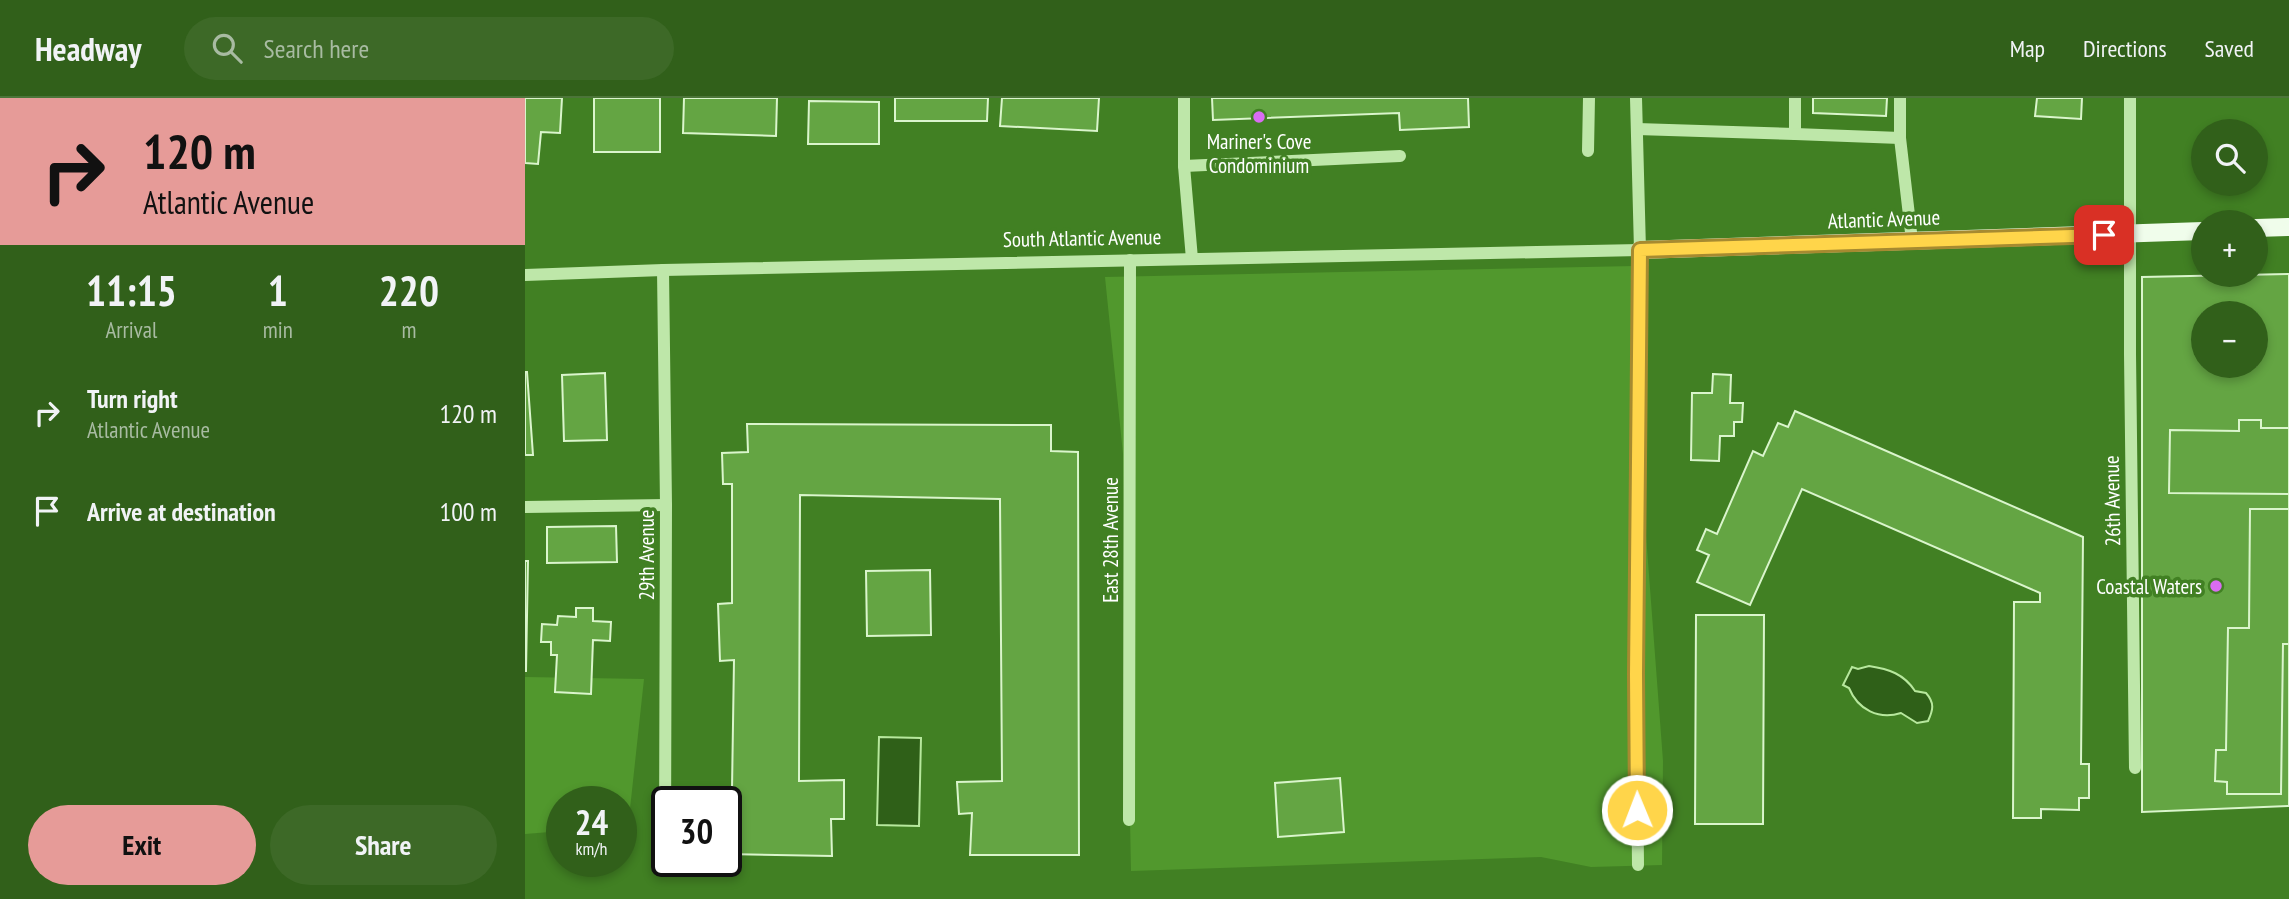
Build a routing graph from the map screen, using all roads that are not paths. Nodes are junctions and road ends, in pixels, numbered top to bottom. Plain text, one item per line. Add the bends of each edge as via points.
1 (1184, 98) edge
2 (1589, 98) edge
3 (1636, 98) edge
4 (1795, 98) edge
5 (1900, 98) edge
6 (2130, 98) edge
7 (1637, 129) junction
8 (1795, 134) junction
9 (1900, 138) junction
10 (1588, 151) dead end
11 (1400, 156) dead end
12 (1184, 166) junction
13 (2289, 227) edge
14 (2268, 228) edge
15 (2191, 231) edge
16 (2129, 234) junction
17 (1912, 241) junction
18 (1640, 250) junction
19 (1192, 259) junction
20 (1130, 260) junction
21 (663, 270) junction
22 (525, 275) edge
23 (666, 505) junction
24 (525, 507) edge
25 (2135, 768) dead end
26 (665, 786) edge
27 (1129, 820) dead end
28 (1638, 865) dead end

1 - 12 street
2 - 10 street
3 - 7 street
4 - 8 street
5 - 9 street
6 - 16 street, 26th Avenue
7 - 8 street
7 - 18 street
8 - 9 street
9 - 17 street
11 - 12 street
12 - 19 street
13 - 14 main road
15 - 16 main road
16 - 17 main road, Atlantic Avenue
16 - 25 street, 26th Avenue
17 - 18 main road, Atlantic Avenue
18 - 19 street, South Atlantic Avenue
18 - 28 street
19 - 20 street, South Atlantic Avenue
20 - 21 street, South Atlantic Avenue
20 - 27 street, East 28th Avenue
21 - 22 street, South Atlantic Avenue
21 - 23 street, 29th Avenue
23 - 24 street
23 - 26 street, 29th Avenue

